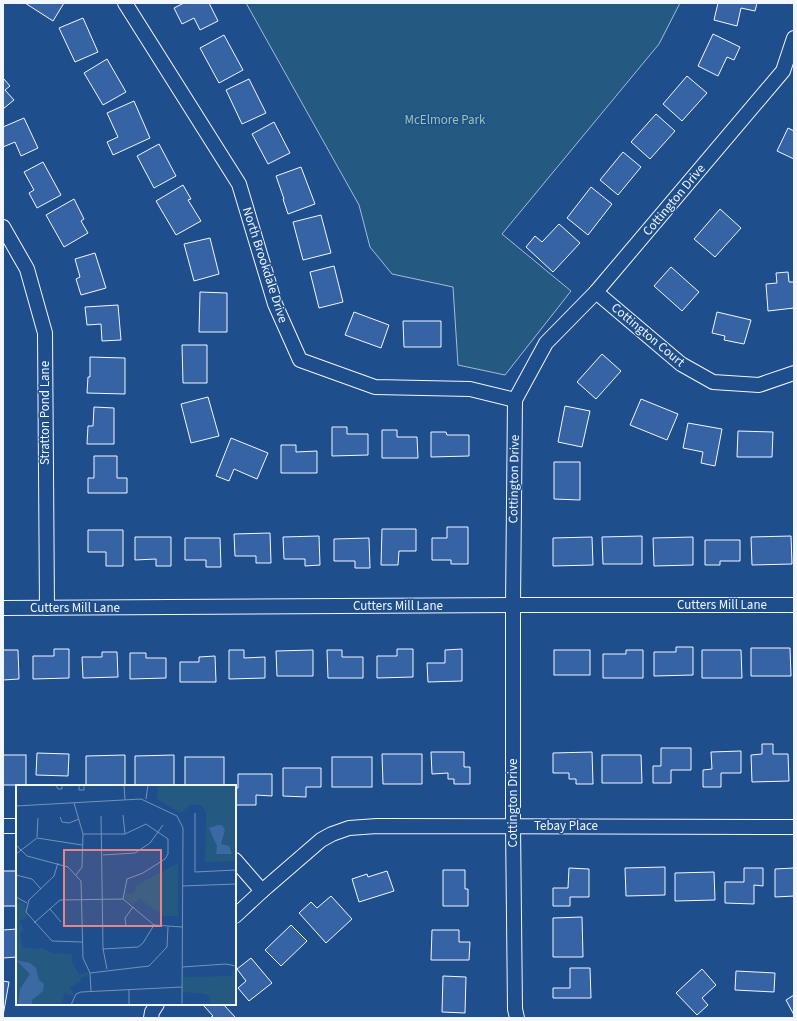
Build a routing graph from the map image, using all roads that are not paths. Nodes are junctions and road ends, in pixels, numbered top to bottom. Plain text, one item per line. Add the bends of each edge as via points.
1 (125, 3) edge
2 (794, 38) edge
3 (788, 74) edge
4 (3, 227) edge
5 (596, 292) junction
6 (794, 373) edge
7 (515, 400) junction
8 (513, 605) junction
9 (794, 605) edge
10 (3, 608) edge
11 (47, 608) junction
12 (3, 826) edge
13 (16, 826) edge
14 (512, 826) junction
15 (794, 827) edge
16 (236, 861) edge
17 (262, 891) junction
18 (236, 915) edge
19 (156, 1005) edge
20 (151, 1018) edge
21 (517, 1018) edge

1 - 7 street, North Brookdale Drive via 239,184 275,304 300,360 375,387 470,389
2 - 3 street, Cottington Drive
3 - 5 street, Cottington Drive
4 - 11 street, Stratton Pond Lane via 27,269 44,333
5 - 6 street, Cottington Court via 681,364 713,382 759,385
5 - 7 street, Cottington Drive via 546,343
7 - 8 street, Cottington Drive
8 - 9 street, Cutters Mill Lane
8 - 11 street, Cutters Mill Lane
8 - 14 street, Cottington Drive
10 - 11 street, Cutters Mill Lane
12 - 13 street
14 - 15 street, Tebay Place
14 - 17 street, Tebay Place via 349,828 321,840
14 - 21 street, Cottington Drive
16 - 17 street
17 - 18 street, Tebay Place
19 - 20 street

